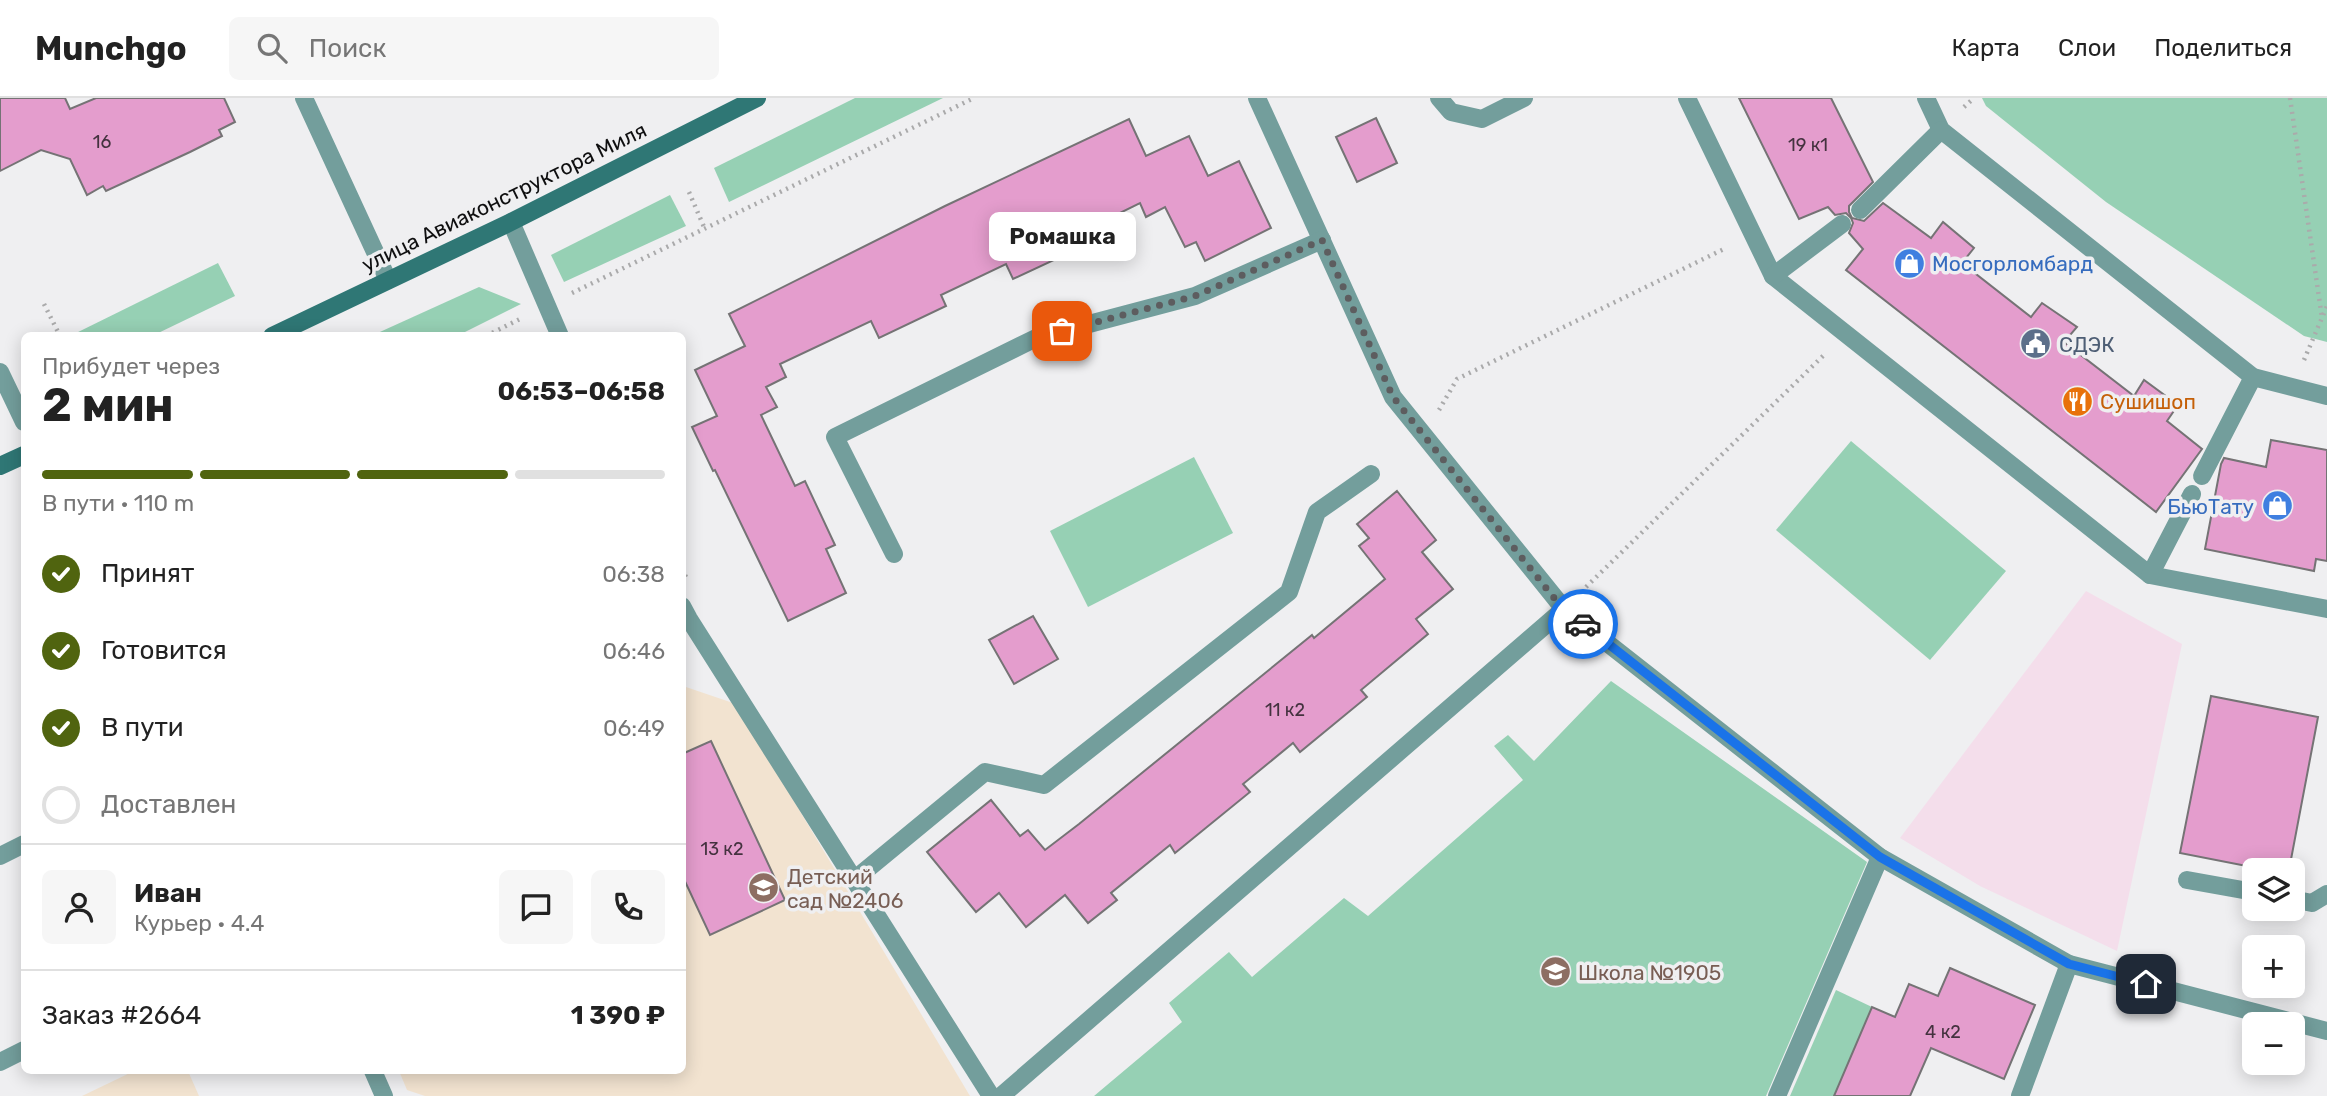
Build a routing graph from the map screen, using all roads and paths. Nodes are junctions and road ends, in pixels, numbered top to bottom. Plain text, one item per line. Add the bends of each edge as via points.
1 (304, 98) edge
2 (757, 98) edge
3 (974, 98) edge
4 (1257, 98) edge
5 (1439, 98) edge
6 (1524, 98) edge
7 (1687, 98) edge
8 (1926, 98) edge
9 (2290, 98) edge
10 (1941, 130) junction
11 (689, 192) dead end
12 (1860, 210) dead end
13 (510, 222) junction
14 (1842, 224) dead end
15 (704, 228) junction
16 (1753, 235) junction
17 (1322, 240) junction
18 (1773, 276) junction
19 (388, 280) junction
20 (44, 304) dead end
21 (546, 306) junction
22 (2327, 306) edge
23 (2322, 318) junction
24 (58, 332) edge
25 (280, 332) edge
26 (494, 332) edge
27 (558, 332) edge
28 (1846, 334) junction
29 (0, 372) edge
30 (2253, 377) junction
31 (2292, 387) junction
32 (2327, 397) edge
33 (21, 416) edge
34 (1424, 436) junction
35 (21, 456) edge
36 (0, 467) edge
37 (1371, 474) dead end
38 (2202, 476) dead end
39 (2192, 494) dead end
40 (894, 554) dead end
41 (2150, 575) junction
42 (1563, 609) junction
43 (2327, 609) edge
44 (686, 618) edge
45 (21, 846) edge
46 (0, 856) edge
47 (1880, 857) junction
48 (853, 880) junction
49 (2187, 880) dead end
50 (2242, 890) edge
51 (2327, 894) edge
52 (2305, 902) edge
53 (2069, 964) junction
54 (2327, 1031) edge
55 (21, 1052) edge
56 (0, 1062) edge
57 (374, 1074) edge
58 (384, 1096) edge
59 (991, 1096) edge
60 (1001, 1096) edge
61 (1777, 1096) edge
62 (2020, 1096) edge

1 - 19 lane
2 - 13 street, улица Авиаконструктора Миля
3 - 15 path
4 - 17 lane
5 - 6 lane via 1451,112 1482,119
7 - 16 lane
8 - 10 lane
9 - 23 path
10 - 12 lane
10 - 30 lane
11 - 15 path
13 - 19 street, улица Авиаконструктора Миля
13 - 21 lane
14 - 18 lane
15 - 21 path
16 - 18 lane
16 - 34 path via 1457,379
17 - 34 lane via 1393,397
17 - 40 lane via 1195,296 1036,338 835,437
18 - 28 lane
19 - 25 street, улица Авиаконструктора Миля
20 - 24 path
21 - 26 path
21 - 27 lane
22 - 23 path
23 - 31 path
28 - 41 lane
28 - 42 path
29 - 33 lane
30 - 31 lane
30 - 38 lane
31 - 32 lane
34 - 42 lane
35 - 36 street
37 - 48 lane via 1317,512 1289,592 1044,785 985,772
39 - 41 lane
41 - 43 lane
42 - 47 lane
42 - 60 lane
44 - 48 lane
45 - 46 lane
47 - 53 lane
47 - 61 lane
48 - 59 lane
49 - 50 lane
51 - 52 lane via 2312,903
53 - 54 lane
53 - 62 lane
55 - 56 lane
57 - 58 lane

